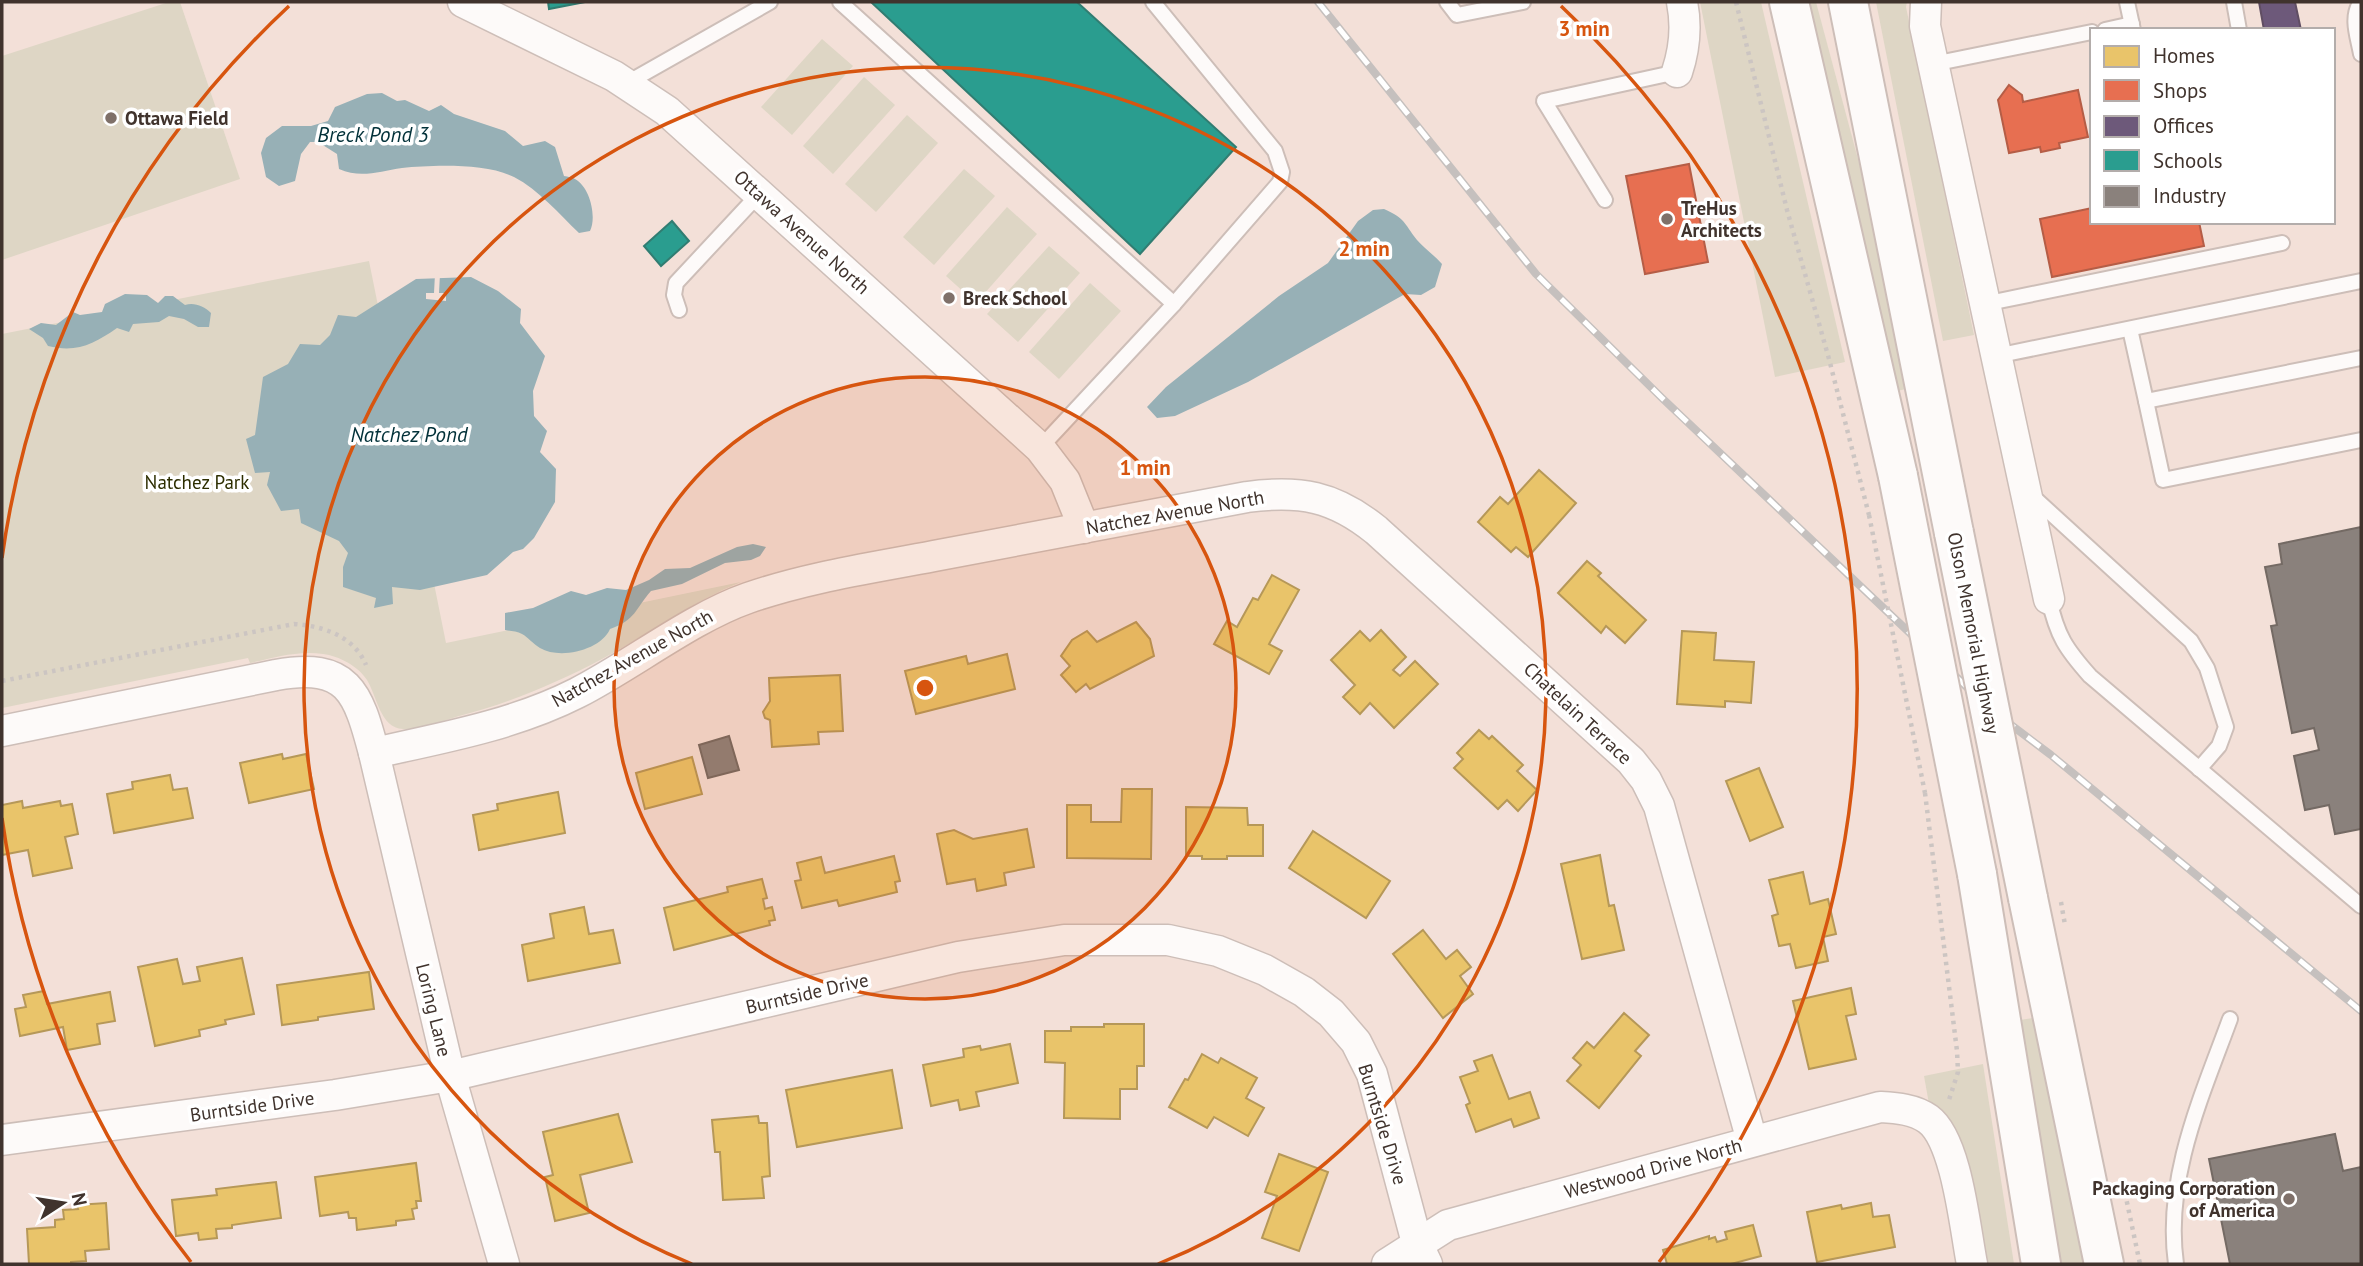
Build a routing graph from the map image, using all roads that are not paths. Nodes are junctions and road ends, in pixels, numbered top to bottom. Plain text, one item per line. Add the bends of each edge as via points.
1 (463, 2) edge
2 (770, 2) edge
3 (840, 2) edge
4 (1153, 2) edge
5 (1447, 2) edge
6 (1523, 2) edge
7 (1682, 2) edge
8 (1789, 2) edge
9 (1848, 2) edge
10 (1926, 2) edge
11 (2127, 2) edge
12 (2234, 2) edge
13 (2361, 2) edge
14 (1488, 5) edge
15 (2132, 27) edge
16 (2239, 28) edge
17 (2090, 32) edge
18 (2361, 54) edge
19 (1933, 64) junction
20 (1677, 72) joint
21 (627, 83) junction
22 (759, 194) junction
23 (1605, 200) dead end
24 (2282, 243) dead end
25 (2361, 281) edge
26 (1174, 304) junction
27 (1984, 304) junction
28 (679, 310) dead end
29 (2130, 329) junction
30 (1996, 356) junction
31 (2361, 358) edge
32 (2146, 401) junction
33 (2361, 440) edge
34 (1040, 448) junction
35 (2025, 489) junction
36 (1311, 496) joint
37 (1084, 528) junction
38 (2049, 599) joint
39 (2, 731) edge
40 (374, 753) junction
41 (2199, 769) junction
42 (2361, 906) edge
43 (2230, 1019) dead end
44 (450, 1076) junction
45 (2, 1140) edge
46 (1752, 1140) junction
47 (1422, 1254) edge
48 (503, 1264) edge
49 (1387, 1264) edge
50 (1972, 1264) edge
51 (2041, 1264) edge
52 (2104, 1264) edge
53 (2175, 1264) edge

1 - 21 street, Ottawa Avenue North
2 - 21 lane
3 - 26 lane
4 - 26 lane via 1275,151 1282,172 1275,190
5 - 14 lane via 1457,15
6 - 14 lane
7 - 20 street via 1686,30
8 - 51 main road, bridge via 1898,476 1977,874
9 - 52 main road, Olson Memorial Highway, bridge
10 - 19 street via 1925,26
11 - 15 lane
12 - 16 lane
13 - 18 lane via 2355,22
17 - 19 lane
19 - 27 street
20 - 23 lane via 1544,101
21 - 22 street, Ottawa Avenue North via 667,111
22 - 28 lane via 676,283
22 - 34 street, Ottawa Avenue North
24 - 27 lane
25 - 29 lane
26 - 34 lane
27 - 30 street
29 - 30 lane
29 - 32 lane
30 - 35 street
31 - 32 lane
32 - 33 lane via 2163,480
34 - 37 street, Ottawa Avenue North via 1065,481
35 - 38 street
35 - 41 lane via 2191,641 2207,668 2226,727 2219,746
36 - 37 street, Natchez Avenue North via 1247,497
36 - 46 street, Chatelain Terrace via 1344,507 1376,530 1631,761 1646,780 1659,806
37 - 40 street, Natchez Avenue North via 762,593 718,612 574,695 492,724
38 - 41 lane via 2054,625 2082,668
39 - 40 street via 308,671 345,684 356,697
40 - 44 street, Loring Lane
41 - 42 lane
43 - 53 lane via 2176,1184
44 - 45 street, Burntside Drive
44 - 47 street, Burntside Drive via 958,957 1064,940 1168,940 1218,951 1265,970 1331,1013 1356,1042 1373,1074
44 - 48 street, Loring Lane
46 - 47 street, Westwood Drive North via 1448,1225
46 - 50 street, Westwood Drive North via 1880,1107 1902,1108 1930,1122 1943,1137 1953,1165
47 - 49 street, Westwood Drive North

